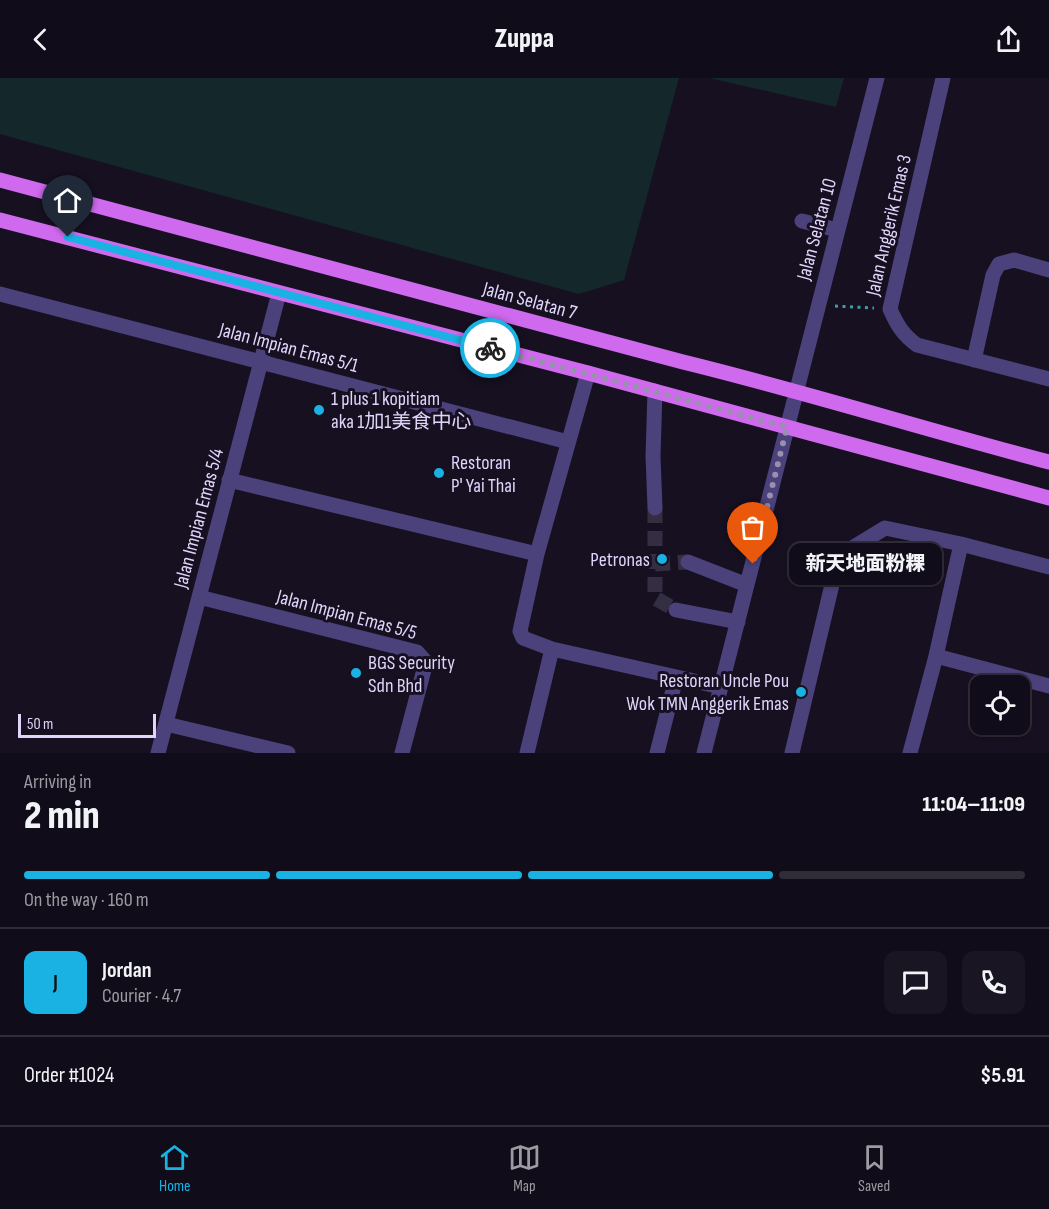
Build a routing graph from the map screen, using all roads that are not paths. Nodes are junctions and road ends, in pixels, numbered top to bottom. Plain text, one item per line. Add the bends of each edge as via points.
1 (877, 78) edge
2 (943, 78) edge
3 (0, 180) edge
4 (0, 220) edge
5 (802, 221) dead end
6 (837, 230) junction
7 (1049, 270) edge
8 (0, 294) edge
9 (279, 294) junction
10 (974, 360) junction
11 (261, 361) junction
12 (588, 373) junction
13 (1049, 379) edge
14 (796, 390) junction
15 (655, 391) junction
16 (787, 427) junction
17 (568, 442) junction
18 (1049, 462) edge
19 (229, 480) junction
20 (1049, 498) edge
21 (655, 508) tunnel mouth
22 (961, 544) junction
23 (537, 554) junction
24 (688, 562) tunnel mouth
25 (1049, 567) edge
26 (747, 585) junction
27 (199, 597) junction
28 (676, 610) tunnel mouth
29 (738, 622) junction
30 (552, 650) junction
31 (936, 656) junction
32 (676, 678) junction
33 (1049, 686) edge
34 (721, 687) junction
35 (166, 724) junction
36 (158, 753) edge
37 (288, 753) edge
38 (402, 753) edge
39 (527, 753) edge
40 (657, 753) edge
41 (704, 753) edge
42 (792, 753) edge
43 (910, 753) edge

1 - 6 street, Jalan Selatan 10
2 - 10 street, Jalan Anggerik Emas 3 via 890,309 905,336 917,345
3 - 14 main road, Jalan Selatan 7
4 - 9 main road
5 - 6 street
6 - 14 street, Jalan Selatan 10
7 - 10 street via 1014,260 999,264 993,275
8 - 11 street, Jalan Impian Emas 5/1
9 - 11 street, Jalan Impian Emas 5/4
9 - 12 main road
10 - 13 street, Jalan Anggerik Emas 3
11 - 17 street, Jalan Impian Emas 5/1
11 - 19 street, Jalan Impian Emas 5/4
12 - 15 main road
12 - 17 street
14 - 16 street, Jalan Selatan 10
14 - 18 main road, Jalan Selatan 7
15 - 16 main road
15 - 21 street
16 - 20 main road
16 - 26 street, Jalan Selatan 10
17 - 23 street
19 - 23 street
19 - 27 street, Jalan Impian Emas 5/4
22 - 25 street
22 - 31 street
22 - 42 street via 885,528 849,550 835,572
23 - 30 street via 520,631 524,638
24 - 26 street
26 - 29 street, Jalan Selatan 10
27 - 35 street, Jalan Impian Emas 5/4
27 - 38 street, Jalan Impian Emas 5/5 via 417,652 426,662
28 - 29 street
29 - 34 street, Jalan Selatan 10
30 - 32 street
30 - 39 street
31 - 33 street
31 - 43 street
32 - 34 street
32 - 40 street
34 - 41 street, Jalan Selatan 10
35 - 36 street, Jalan Impian Emas 5/4
35 - 37 street

